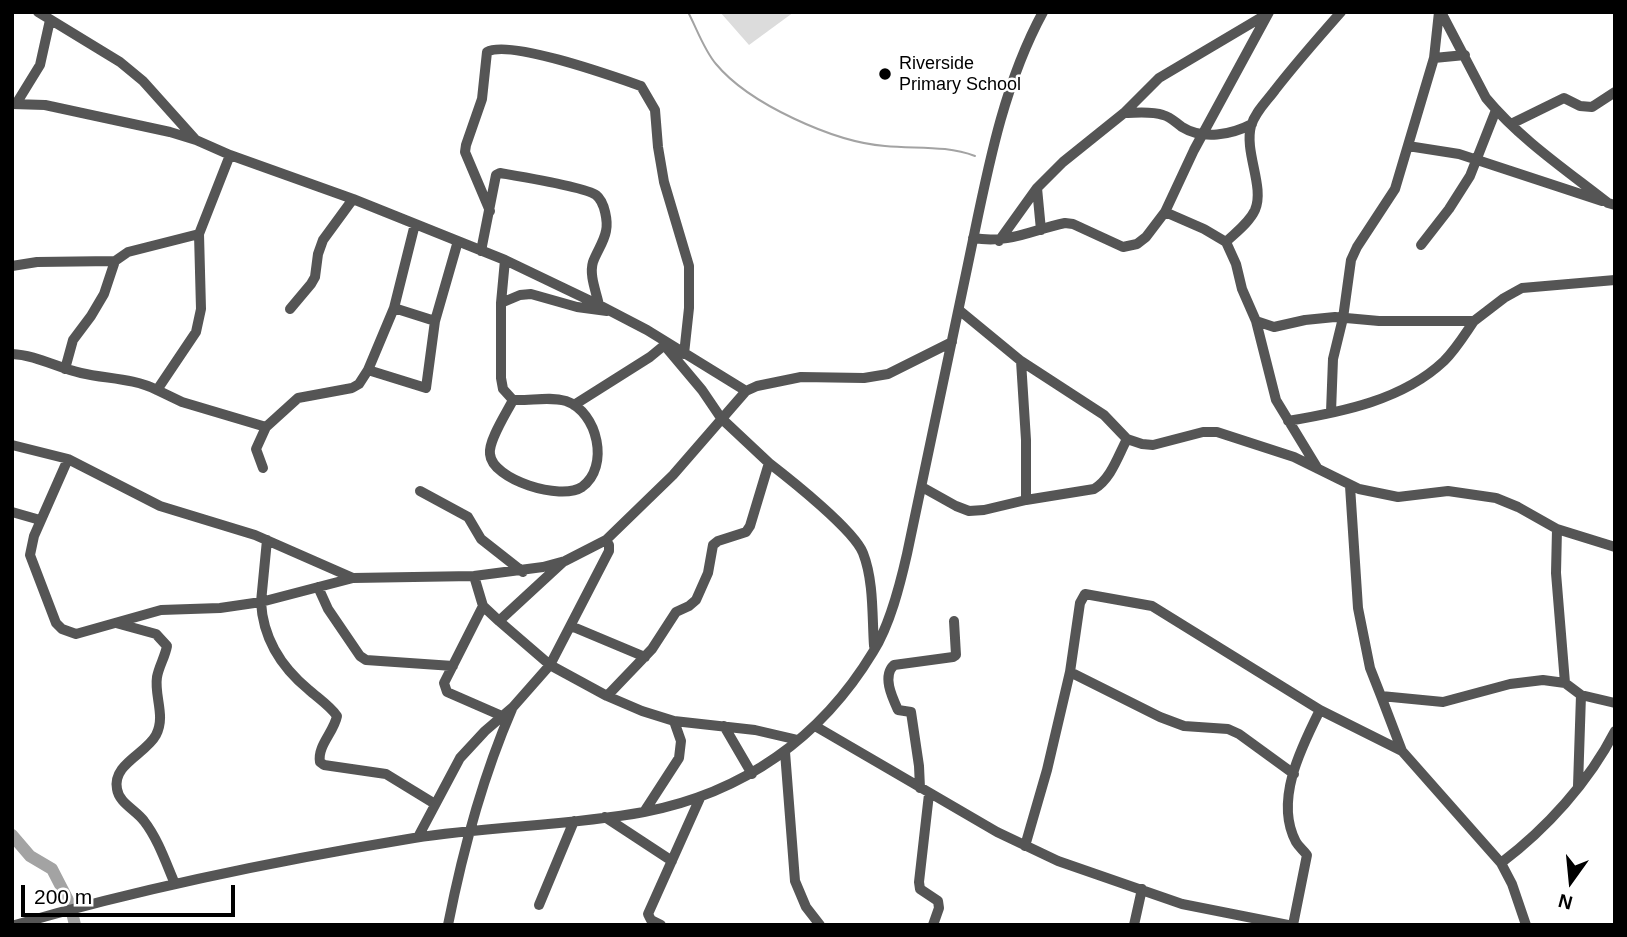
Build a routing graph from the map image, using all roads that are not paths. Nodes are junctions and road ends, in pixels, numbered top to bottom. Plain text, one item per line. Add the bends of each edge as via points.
1 (38, 12) edge
2 (1043, 12) edge
3 (1341, 12) edge
4 (1440, 12) edge
5 (1268, 13) edge
6 (50, 20) junction
7 (1465, 55) junction
8 (1434, 58) junction
9 (1615, 92) edge
10 (14, 104) edge
11 (1496, 110) junction
12 (1125, 113) junction
13 (1252, 124) junction
14 (1511, 124) junction
15 (1203, 135) junction
16 (196, 140) junction
17 (1408, 146) junction
18 (230, 155) junction
19 (1477, 159) junction
20 (1037, 188) junction
21 (353, 199) junction
22 (1611, 204) edge
23 (490, 211) junction
24 (1165, 212) junction
25 (415, 224) junction
26 (1041, 230) junction
27 (199, 234) junction
28 (974, 238) junction
29 (458, 241) junction
30 (999, 241) junction
31 (1226, 242) junction
32 (1421, 245) dead end
33 (481, 251) junction
34 (505, 260) junction
35 (115, 261) junction
36 (12, 266) edge
37 (1615, 280) edge
38 (502, 303) junction
39 (599, 304) junction
40 (394, 307) junction
41 (290, 309) dead end
42 (959, 310) junction
43 (611, 311) junction
44 (1342, 318) junction
45 (435, 321) junction
46 (1256, 321) junction
47 (1474, 321) junction
48 (952, 342) junction
49 (666, 344) junction
50 (12, 354) edge
51 (684, 354) junction
52 (1021, 360) junction
53 (65, 369) junction
54 (368, 370) junction
55 (157, 390) junction
56 (746, 391) junction
57 (513, 400) junction
58 (574, 405) junction
59 (1331, 412) junction
60 (721, 418) junction
61 (1288, 421) junction
62 (266, 427) junction
63 (1127, 439) junction
64 (12, 445) edge
65 (68, 459) junction
66 (769, 463) junction
67 (262, 468) dead end
68 (1319, 470) junction
69 (1350, 486) junction
70 (922, 487) junction
71 (420, 491) dead end
72 (1026, 500) junction
73 (12, 512) edge
74 (40, 520) junction
75 (1557, 529) junction
76 (267, 540) junction
77 (606, 540) junction
78 (1615, 548) edge
79 (565, 561) junction
80 (523, 572) junction
81 (474, 576) junction
82 (353, 578) junction
83 (318, 587) junction
84 (261, 602) junction
85 (483, 606) junction
86 (499, 621) junction
87 (954, 621) dead end
88 (116, 623) junction
89 (571, 626) junction
90 (875, 650) junction
91 (645, 657) junction
92 (550, 665) junction
93 (453, 666) junction
94 (1070, 672) junction
95 (1565, 683) junction
96 (1581, 695) junction
97 (607, 696) junction
98 (1381, 696) junction
99 (1615, 703) edge
100 (513, 707) junction
101 (1320, 710) junction
102 (502, 716) junction
103 (674, 722) junction
104 (724, 726) junction
105 (815, 726) junction
106 (1615, 731) edge
107 (798, 740) junction
108 (1402, 751) junction
109 (785, 752) junction
110 (752, 774) junction
111 (1294, 774) junction
112 (1578, 786) junction
113 (924, 791) junction
114 (700, 798) junction
115 (435, 804) junction
116 (644, 812) junction
117 (605, 817) junction
118 (574, 821) junction
119 (471, 829) junction
120 (418, 837) junction
121 (1025, 846) junction
122 (672, 861) junction
123 (1501, 863) junction
124 (175, 884) junction
125 (1142, 889) junction
126 (539, 905) dead end
127 (937, 923) edge
128 (15, 925) edge
129 (448, 925) edge
130 (661, 925) edge
131 (820, 925) edge
132 (1134, 925) edge
133 (1290, 925) edge
134 (1526, 925) edge

1 - 6 street
2 - 28 street via 1009,91
3 - 13 street via 1302,55
4 - 7 street
4 - 8 street
5 - 12 street via 1168,72
5 - 15 street
6 - 10 street via 40,65
6 - 16 street via 120,62
7 - 8 street
7 - 11 street
8 - 17 street
9 - 14 street via 1592,107 1564,98
10 - 16 street via 46,105
11 - 14 street
11 - 19 street
12 - 15 street via 1160,114
12 - 20 street
13 - 15 street via 1240,131
13 - 31 street via 1251,163 1257,201 1250,219
14 - 22 street
15 - 24 street
16 - 18 street
17 - 19 street
17 - 44 street via 1395,189 1351,260
18 - 21 street
18 - 27 street
19 - 22 street
19 - 32 street via 1449,209
20 - 26 street
20 - 30 street
21 - 25 street
21 - 41 street via 323,240 312,284
23 - 33 street
23 - 39 street via 495,178 500,173 596,195 607,222 591,272
23 - 51 street via 466,152 482,99 487,52 550,58 641,86 655,110 664,182 688,267
24 - 26 street via 1146,237 1128,247 1073,224
24 - 31 street
25 - 29 street
25 - 40 street
26 - 30 street
27 - 35 street via 128,252
27 - 55 street via 200,319 190,343
28 - 30 street
28 - 42 street
29 - 33 street
29 - 45 street
31 - 46 street
33 - 34 street
34 - 38 street
34 - 39 street
35 - 36 street
35 - 53 street via 104,294 73,341
37 - 47 street via 1522,288
38 - 43 street via 531,294
38 - 57 street via 501,378 503,389
39 - 43 street
40 - 45 street
40 - 54 street
42 - 48 street
42 - 52 street
43 - 49 street
44 - 46 street via 1274,327
44 - 47 street
44 - 59 street via 1333,359
45 - 54 street via 426,388
46 - 61 street via 1272,391
47 - 59 street via 1443,362 1405,388
48 - 56 street via 888,374 801,377
48 - 70 street
49 - 51 street
49 - 58 street
49 - 60 street
50 - 53 street
51 - 56 street
52 - 63 street via 1104,415
52 - 72 street
53 - 55 street
54 - 62 street via 352,388 298,398
55 - 62 street
56 - 60 street
57 - 58 street via 551,398
57 - 58 street via 489,448 491,462 529,486 558,492 581,487 597,466 596,440
59 - 61 street
60 - 66 street
60 - 77 street via 673,475
61 - 68 street
62 - 67 street via 256,449
63 - 68 street via 1153,445 1217,432 1272,448
63 - 72 street via 1102,484 1094,489
64 - 65 street
65 - 74 street
65 - 76 street via 160,506
66 - 90 street via 806,492 862,549
66 - 91 street via 750,526 746,532 713,545 696,600 676,612
68 - 69 street
69 - 75 street via 1398,497 1448,491 1496,498
69 - 98 street via 1358,608 1370,668
70 - 72 street via 969,511
70 - 90 street via 899,587
71 - 80 street via 468,517 481,539
73 - 74 street
74 - 88 street via 30,555 57,623 76,634
75 - 78 street
75 - 95 street
76 - 82 street
76 - 84 street
77 - 79 street
77 - 89 street via 609,551
79 - 80 street
79 - 86 street
80 - 81 street
81 - 82 street
81 - 85 street
82 - 83 street
83 - 84 street
83 - 93 street via 328,609 366,660
84 - 88 street via 161,610
84 - 115 street via 264,628 281,662 337,716 320,751 320,762 386,774
85 - 86 street
85 - 93 street
86 - 92 street
87 - 113 street via 956,655 894,665 887,677 898,710 911,712
88 - 124 street via 156,634 167,646 157,680 157,734 121,770 116,785 122,800 151,830
89 - 91 street
89 - 92 street
90 - 105 street
91 - 97 street
92 - 97 street
92 - 100 street
93 - 102 street via 444,683 447,692
94 - 101 street via 1080,603 1089,594 1161,610
94 - 111 street via 1160,718 1239,734
94 - 121 street
95 - 96 street
95 - 98 street via 1510,684 1444,702
96 - 99 street
96 - 112 street
97 - 103 street
98 - 108 street
100 - 102 street
100 - 119 street
101 - 108 street
101 - 111 street
102 - 115 street via 460,758
103 - 104 street
103 - 116 street via 681,741 680,758
104 - 107 street
104 - 110 street
105 - 107 street
105 - 113 street
106 - 112 street
107 - 109 street
108 - 123 street
109 - 110 street
109 - 131 street via 795,881
110 - 114 street
111 - 133 street via 1288,814 1296,841 1307,855
112 - 123 street via 1531,838
113 - 121 street
113 - 127 street via 919,883 920,889 938,901
114 - 116 street
114 - 122 street
115 - 120 street
116 - 117 street
117 - 118 street
117 - 122 street
118 - 119 street
118 - 126 street
119 - 120 street
119 - 129 street
120 - 124 street
121 - 125 street via 1058,862
122 - 130 street via 648,914
123 - 134 street
124 - 128 street
125 - 132 street
125 - 133 street via 1182,904

